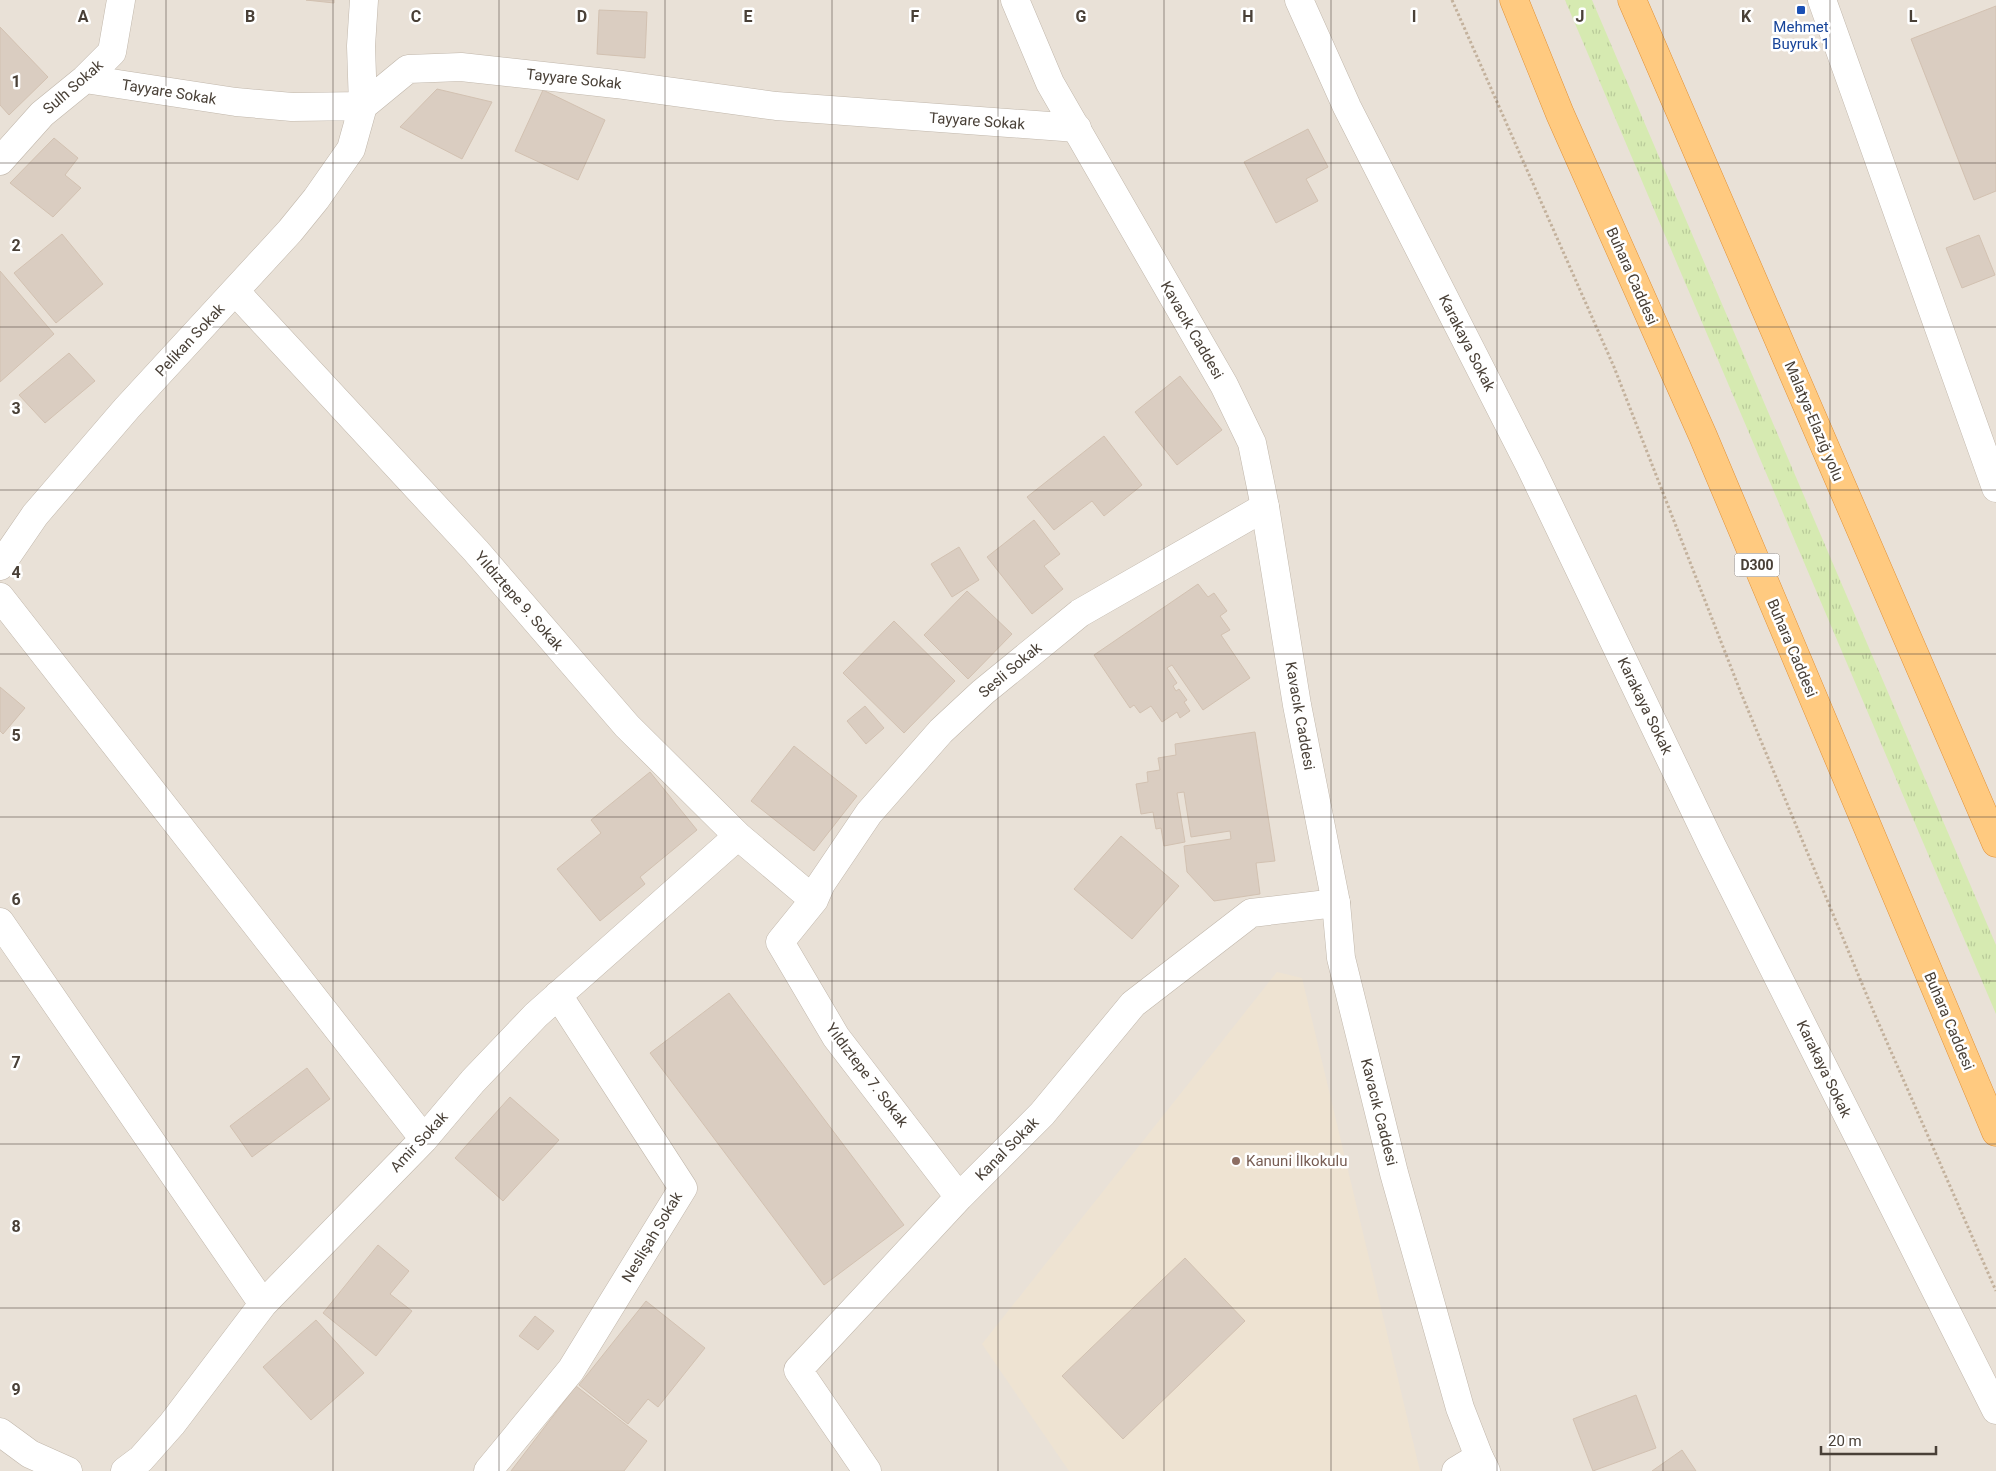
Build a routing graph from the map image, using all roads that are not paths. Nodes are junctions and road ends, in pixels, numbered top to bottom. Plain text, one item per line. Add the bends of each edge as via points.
1 (120, 0) edge
2 (364, 0) edge
3 (1016, 0) edge
4 (1299, 0) edge
5 (1514, 0) edge
6 (1632, 0) edge
7 (1822, 0) edge
8 (85, 80) junction
9 (363, 106) junction
10 (1077, 128) junction
11 (0, 161) edge
12 (235, 291) junction
13 (1996, 488) edge
14 (1265, 507) junction
15 (0, 566) edge
16 (0, 597) edge
17 (738, 836) junction
18 (1996, 843) edge
19 (814, 900) junction
20 (1336, 902) junction
21 (0, 922) edge
22 (558, 995) junction
23 (1996, 1132) edge
24 (424, 1139) junction
25 (959, 1197) junction
26 (263, 1304) junction
27 (1996, 1410) edge
28 (0, 1432) edge
29 (1482, 1464) edge
30 (141, 1467) edge
31 (68, 1471) edge
32 (488, 1471) edge
33 (867, 1471) edge
34 (1456, 1471) edge

1 - 8 street, Sulh Sokak via 112,52
2 - 9 street, Pelikan Sokak via 361,46
3 - 10 street, Kavacık Caddesi via 1050,83
4 - 27 street, Karakaya Sokak via 1348,107 1530,466 1712,846
5 - 23 highway, Buhara Caddesi / D300 via 1564,123 1703,436
6 - 18 highway, Malatya-Elazığ yolu
7 - 13 street
8 - 9 street, Tayyare Sokak via 236,102 292,107
8 - 11 street, Sulh Sokak via 42,114
9 - 10 street, Tayyare Sokak via 408,69 461,67 776,106
9 - 12 street, Pelikan Sokak via 351,149 316,199
10 - 14 street, Kavacık Caddesi via 1228,393 1252,443
12 - 15 street, Pelikan Sokak via 127,408 35,515
12 - 17 street, Yıldıztepe 9. Sokak via 476,551 627,726
14 - 19 street, Sesli Sokak via 1080,613 983,692 941,732 869,813 821,884
14 - 20 street, Kavacık Caddesi via 1297,705
16 - 24 street
17 - 19 street, Yıldıztepe 9. Sokak
17 - 22 street, Amir Sokak
19 - 25 street, Yıldıztepe 7. Sokak via 780,942 836,1037
20 - 25 street, Kanal Sokak via 1251,913 1133,1004 1042,1114
20 - 29 street, Kavacık Caddesi via 1341,958 1368,1072 1460,1408
21 - 26 street
22 - 24 street, Amir Sokak via 473,1081
22 - 32 street, Neslişah Sokak via 683,1188 571,1370
24 - 26 street, Amir Sokak
25 - 33 street, Kanal Sokak via 798,1370
26 - 30 street, Amir Sokak
28 - 31 street via 30,1454
29 - 34 street

